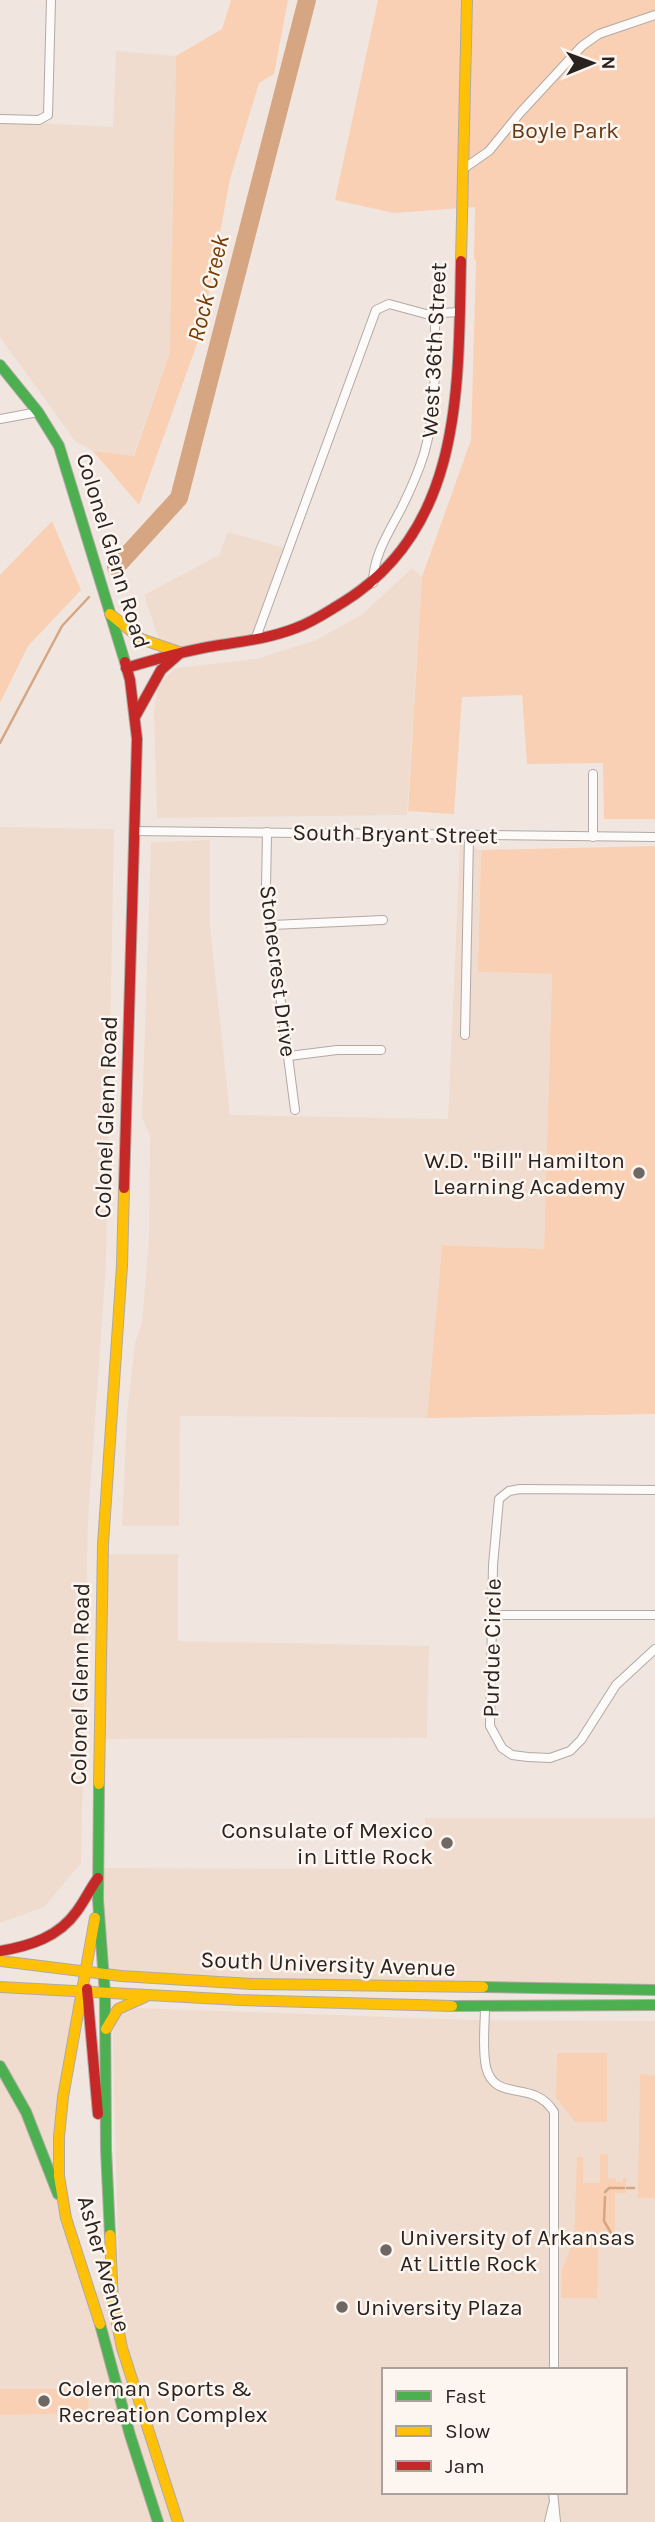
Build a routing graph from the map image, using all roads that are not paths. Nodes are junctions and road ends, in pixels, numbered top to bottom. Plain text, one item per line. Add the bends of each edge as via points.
1 (51, 0) edge
2 (467, 0) edge
3 (655, 15) edge
4 (0, 119) edge
5 (463, 169) junction
6 (459, 312) junction
7 (435, 315) junction
8 (0, 365) edge
9 (38, 412) junction
10 (0, 419) edge
11 (373, 583) junction
12 (110, 614) junction
13 (255, 640) junction
14 (182, 652) junction
15 (126, 667) junction
16 (136, 715) junction
17 (593, 774) dead end
18 (134, 831) junction
19 (267, 832) junction
20 (470, 836) junction
21 (593, 837) junction
22 (655, 837) edge
23 (383, 920) dead end
24 (272, 925) junction
25 (465, 1035) dead end
26 (381, 1050) dead end
27 (289, 1055) junction
28 (295, 1110) dead end
29 (655, 1490) edge
30 (493, 1615) junction
31 (655, 1615) edge
32 (655, 1649) edge
33 (98, 1878) junction
34 (98, 1900) junction
35 (0, 1951) edge
36 (0, 1961) edge
37 (86, 1971) junction
38 (104, 1974) junction
39 (0, 1987) edge
40 (655, 1990) edge
41 (85, 1994) junction
42 (105, 1994) junction
43 (148, 1996) junction
44 (655, 2005) edge
45 (485, 2006) junction
46 (105, 2032) junction
47 (0, 2066) edge
48 (106, 2149) junction
49 (66, 2218) junction
50 (554, 2368) edge
51 (553, 2494) edge
52 (553, 2505) junction
53 (158, 2522) edge
54 (178, 2522) edge
55 (549, 2522) edge
56 (556, 2522) edge

1 - 4 street via 49,111 45,119
2 - 5 main road, West 36th Street
3 - 5 street via 599,34 582,46 489,151
5 - 6 main road, West 36th Street
6 - 7 street
6 - 11 main road, West 36th Street via 454,422 437,490 419,529
7 - 11 street via 432,405 424,453 373,570
7 - 13 street via 390,304 376,310
8 - 9 main road, Colonel Glenn Road
9 - 10 street
9 - 12 main road, Colonel Glenn Road via 59,446
11 - 13 main road, West 36th Street via 309,623
12 - 14 main road via 136,638
12 - 15 main road, Colonel Glenn Road
13 - 14 main road, West 36th Street
14 - 15 main road, West 36th Street
14 - 16 main road via 162,670
15 - 16 main road, Colonel Glenn Road
16 - 18 main road, Colonel Glenn Road
17 - 21 street
18 - 19 street, South Bryant Street
18 - 33 main road, Colonel Glenn Road via 122,1254 103,1554
19 - 20 street, South Bryant Street
19 - 24 street, Stonecrest Drive via 266,888
20 - 21 street, South Bryant Street
20 - 25 street
21 - 22 street, South Bryant Street
23 - 24 street
24 - 27 street, Stonecrest Drive
26 - 27 street
27 - 28 street, Stonecrest Drive
29 - 30 street, Purdue Circle via 520,1489 503,1494 497,1506
30 - 31 street
30 - 32 street, Purdue Circle via 490,1726 498,1743 512,1755 550,1758 570,1751 615,1685
33 - 34 main road, Colonel Glenn Road
33 - 35 main road via 72,1918 51,1937
34 - 37 main road, Colonel Glenn Road
34 - 38 main road, Colonel Glenn Road
36 - 37 main road, South University Avenue
37 - 38 main road, South University Avenue
37 - 41 main road, Colonel Glenn Road
38 - 40 main road, South University Avenue via 262,1984
38 - 42 main road, Asher Avenue
39 - 41 main road, South University Avenue
41 - 42 main road, South University Avenue
41 - 48 main road
41 - 49 main road, Asher Avenue via 58,2137
42 - 43 main road, South University Avenue
42 - 46 main road, Asher Avenue
43 - 45 main road, South University Avenue
43 - 46 main road via 118,2008
44 - 45 main road, South University Avenue
45 - 50 street via 485,2062 491,2078 502,2088 539,2095 554,2112
46 - 48 main road, Asher Avenue
47 - 49 main road via 34,2126
48 - 54 main road, Asher Avenue via 117,2327
49 - 53 main road, Asher Avenue
51 - 52 street
52 - 55 street
52 - 56 street

